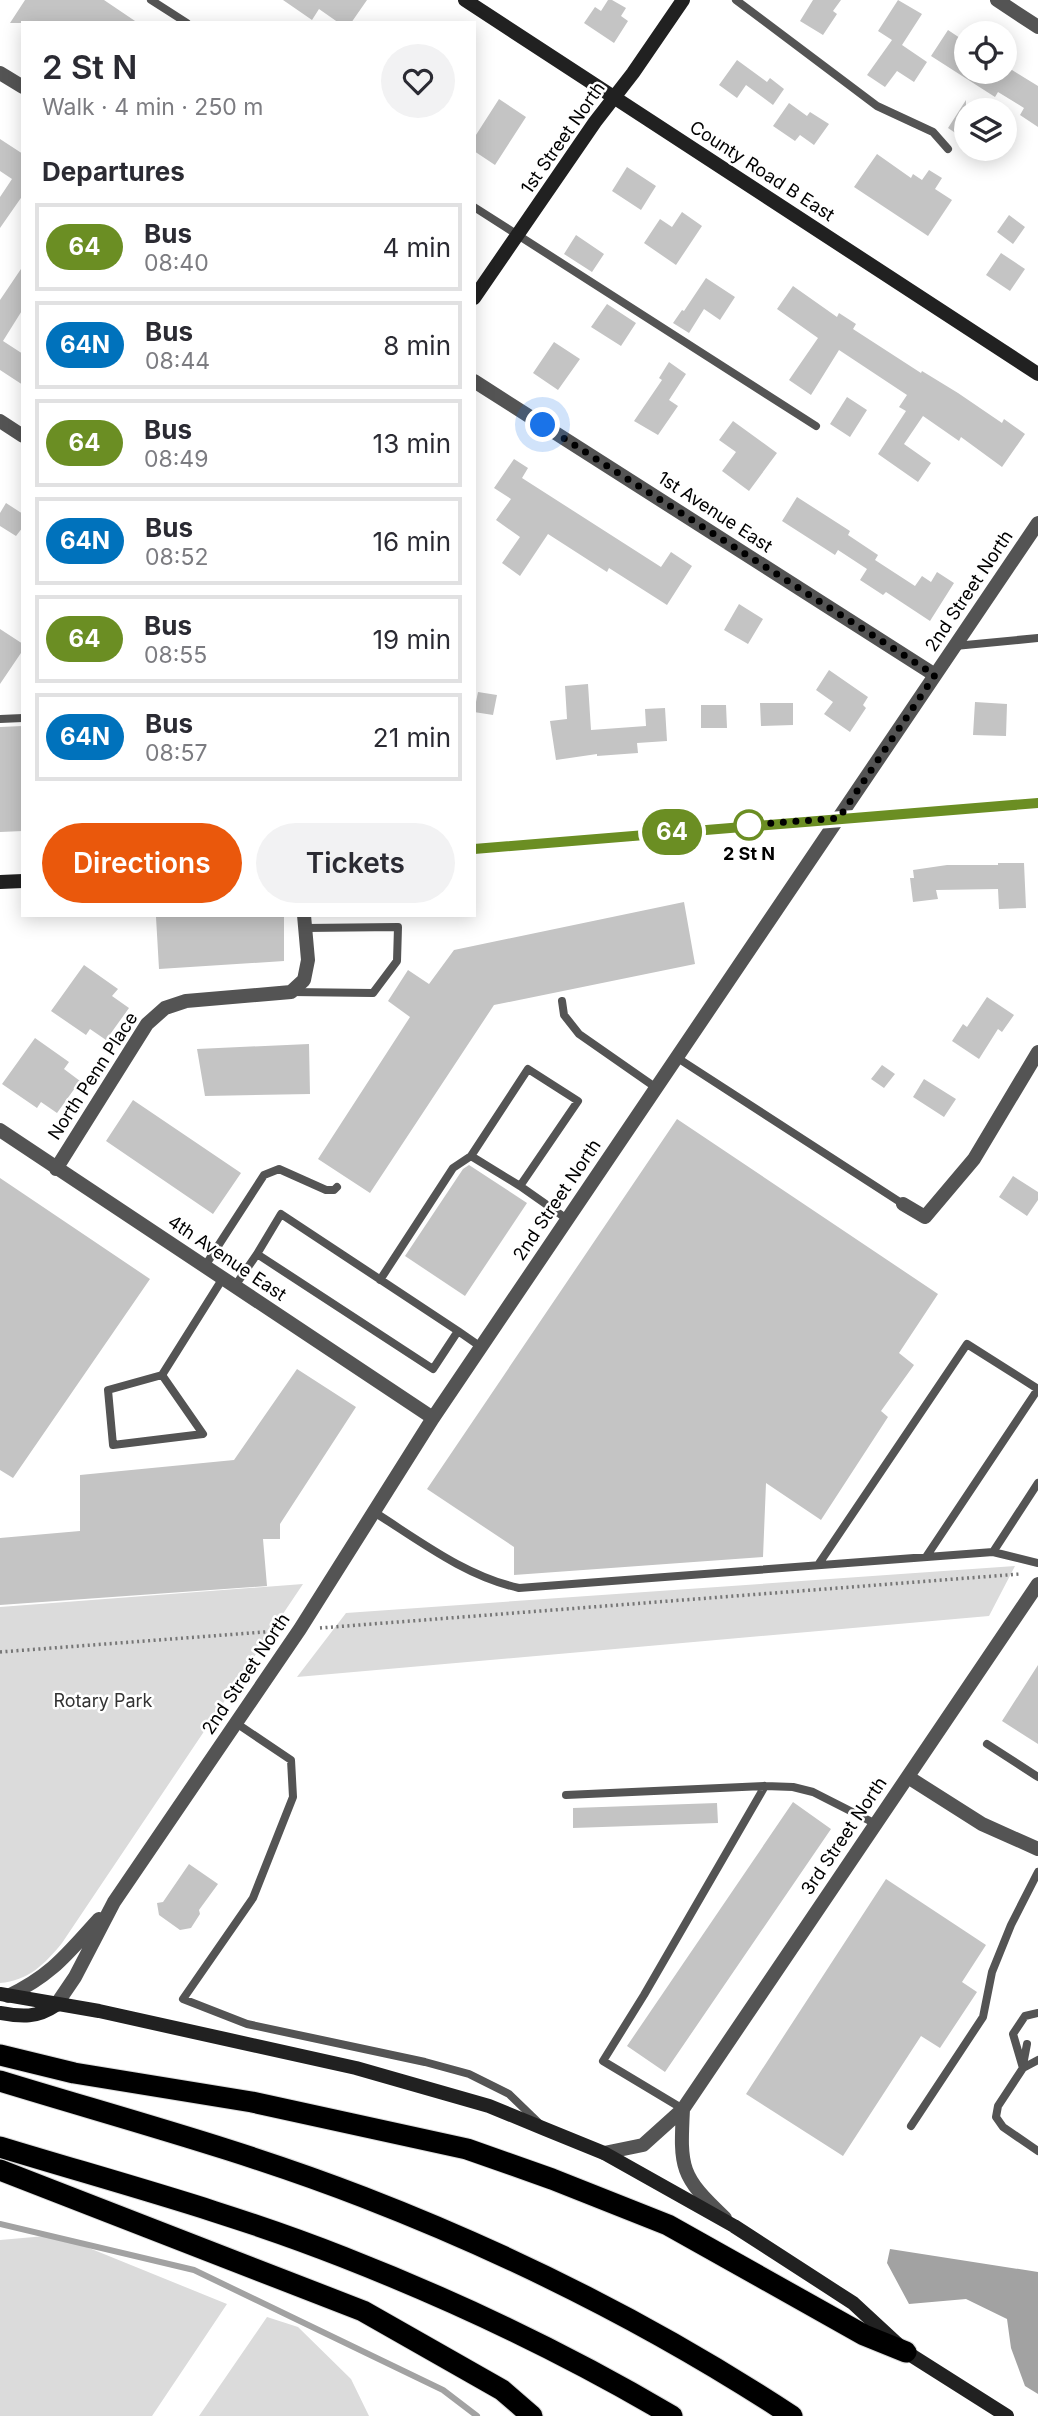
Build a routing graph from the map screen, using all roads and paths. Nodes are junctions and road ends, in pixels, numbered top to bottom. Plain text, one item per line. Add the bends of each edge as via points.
1 (151, 0) edge
2 (464, 0) edge
3 (683, 0) edge
4 (736, 0) edge
5 (997, 0) edge
6 (184, 21) edge
7 (1038, 27) edge
8 (0, 73) edge
9 (21, 87) edge
10 (614, 98) junction
11 (948, 149) dead end
12 (476, 208) edge
13 (518, 235) junction
14 (476, 295) edge
15 (1038, 374) edge
16 (476, 382) edge
17 (0, 421) edge
18 (816, 426) dead end
19 (21, 435) edge
20 (1038, 523) edge
21 (1038, 638) edge
22 (955, 646) junction
23 (935, 675) junction
24 (21, 718) edge
25 (0, 719) edge
26 (1038, 803) edge
27 (839, 818) junction
28 (476, 849) edge
29 (21, 881) edge
30 (0, 882) edge
31 (305, 922) edge
32 (291, 992) junction
33 (562, 1001) dead end
34 (1038, 1052) edge
35 (676, 1057) junction
36 (656, 1087) junction
37 (0, 1130) edge
38 (471, 1156) junction
39 (56, 1169) junction
40 (520, 1186) junction
41 (337, 1187) dead end
42 (903, 1204) joint
43 (567, 1219) junction
44 (257, 1254) junction
45 (205, 1266) junction
46 (380, 1280) junction
47 (229, 1282) junction
48 (458, 1331) junction
49 (481, 1347) junction
50 (162, 1375) junction
51 (1038, 1389) edge
52 (433, 1418) junction
53 (1038, 1483) edge
54 (374, 1512) junction
55 (993, 1552) junction
56 (926, 1557) junction
57 (1038, 1563) edge
58 (818, 1565) junction
59 (1026, 1574) dead end
60 (1038, 1584) edge
61 (300, 1629) junction
62 (0, 1652) edge
63 (236, 1723) junction
64 (987, 1744) dead end
65 (908, 1777) junction
66 (1038, 1777) edge
67 (765, 1786) junction
68 (566, 1795) dead end
69 (876, 1824) junction
70 (1038, 1849) edge
71 (1038, 1872) edge
72 (114, 1902) junction
73 (4, 1995) edge
74 (56, 2005) junction
75 (0, 2012) edge
76 (1038, 2013) edge
77 (1027, 2044) dead end
78 (0, 2054) edge
79 (1038, 2060) edge
80 (1023, 2068) junction
81 (0, 2081) edge
82 (683, 2109) junction
83 (911, 2126) dead end
84 (545, 2129) junction
85 (0, 2147) edge
86 (1038, 2151) edge
87 (604, 2153) junction
88 (0, 2170) edge
89 (734, 2226) junction
90 (906, 2352) junction
91 (532, 2416) edge
92 (672, 2416) edge
93 (792, 2416) edge
94 (1007, 2416) edge

1 - 6 lane
2 - 10 street, County Road B East
3 - 10 street, 1st Street North
4 - 11 lane via 877,106 933,132
5 - 7 street
8 - 9 street
10 - 13 street, 1st Street North
10 - 15 street, County Road B East
12 - 13 lane
13 - 14 street, 1st Street North
13 - 18 lane
16 - 23 street, 1st Avenue East
17 - 19 street
20 - 22 street, 2nd Street North
21 - 22 lane
22 - 23 street, 2nd Street North
23 - 27 street, 2nd Street North
24 - 25 lane
26 - 27 street
27 - 28 street
27 - 35 street, 2nd Street North
29 - 30 street
31 - 32 street via 308,960 304,980
31 - 32 lane via 398,927 397,961 373,993
32 - 39 street, North Penn Place via 186,1001 165,1008 146,1024
33 - 36 lane via 564,1015 579,1034
34 - 42 street via 974,1159 925,1217
35 - 36 street, 2nd Street North
35 - 42 lane
36 - 43 street, 2nd Street North
37 - 39 street, 4th Avenue East
38 - 40 lane
38 - 40 lane via 528,1069 578,1101
38 - 46 lane via 453,1168
39 - 45 street, 4th Avenue East
40 - 43 lane
41 - 45 lane via 326,1190 279,1169 264,1175
43 - 49 street, 2nd Street North
44 - 46 lane via 281,1214
44 - 47 lane
44 - 48 lane via 433,1369
45 - 47 street, 4th Avenue East
46 - 48 lane
47 - 50 lane
47 - 52 street, 4th Avenue East
48 - 49 lane
49 - 52 street, 2nd Street North
50 - 50 lane via 108,1390 113,1445 203,1433
51 - 56 lane
51 - 58 lane via 967,1344
52 - 54 street, 2nd Street North
53 - 55 lane
54 - 58 lane via 445,1558 519,1588
54 - 61 street, 2nd Street North
55 - 56 lane
55 - 57 lane
56 - 58 lane
59 - 61 path
60 - 65 street, 3rd Street North
61 - 62 path
61 - 63 street, 2nd Street North
63 - 72 street, 2nd Street North
63 - 84 lane via 291,1760 293,1797 253,1898 183,1999 247,2024 469,2074 509,2094
64 - 66 lane
65 - 69 street, 3rd Street North
65 - 70 street via 982,1824
67 - 68 lane
67 - 69 lane via 813,1792
67 - 82 lane via 603,2060
69 - 82 street, 3rd Street North
71 - 83 lane via 992,1972 982,2017
72 - 73 street, 2nd Street North via 55,1968
72 - 74 street, 2nd Street North
73 - 74 street
74 - 75 street via 31,2016
74 - 84 street via 356,2068 489,2106
76 - 80 lane via 1025,2016 1013,2034
77 - 80 lane
78 - 90 highway via 74,2073 252,2102 467,2149 667,2225 864,2335
79 - 80 lane
80 - 86 lane via 996,2117
81 - 93 highway via 287,2170 423,2222 587,2297
82 - 87 street, 3rd Street North via 643,2145
82 - 89 street via 682,2163 691,2183
84 - 87 street
85 - 92 highway via 208,2210 342,2257 484,2315
87 - 89 street
88 - 91 highway via 363,2311 502,2390
89 - 90 street via 853,2303
90 - 94 street

